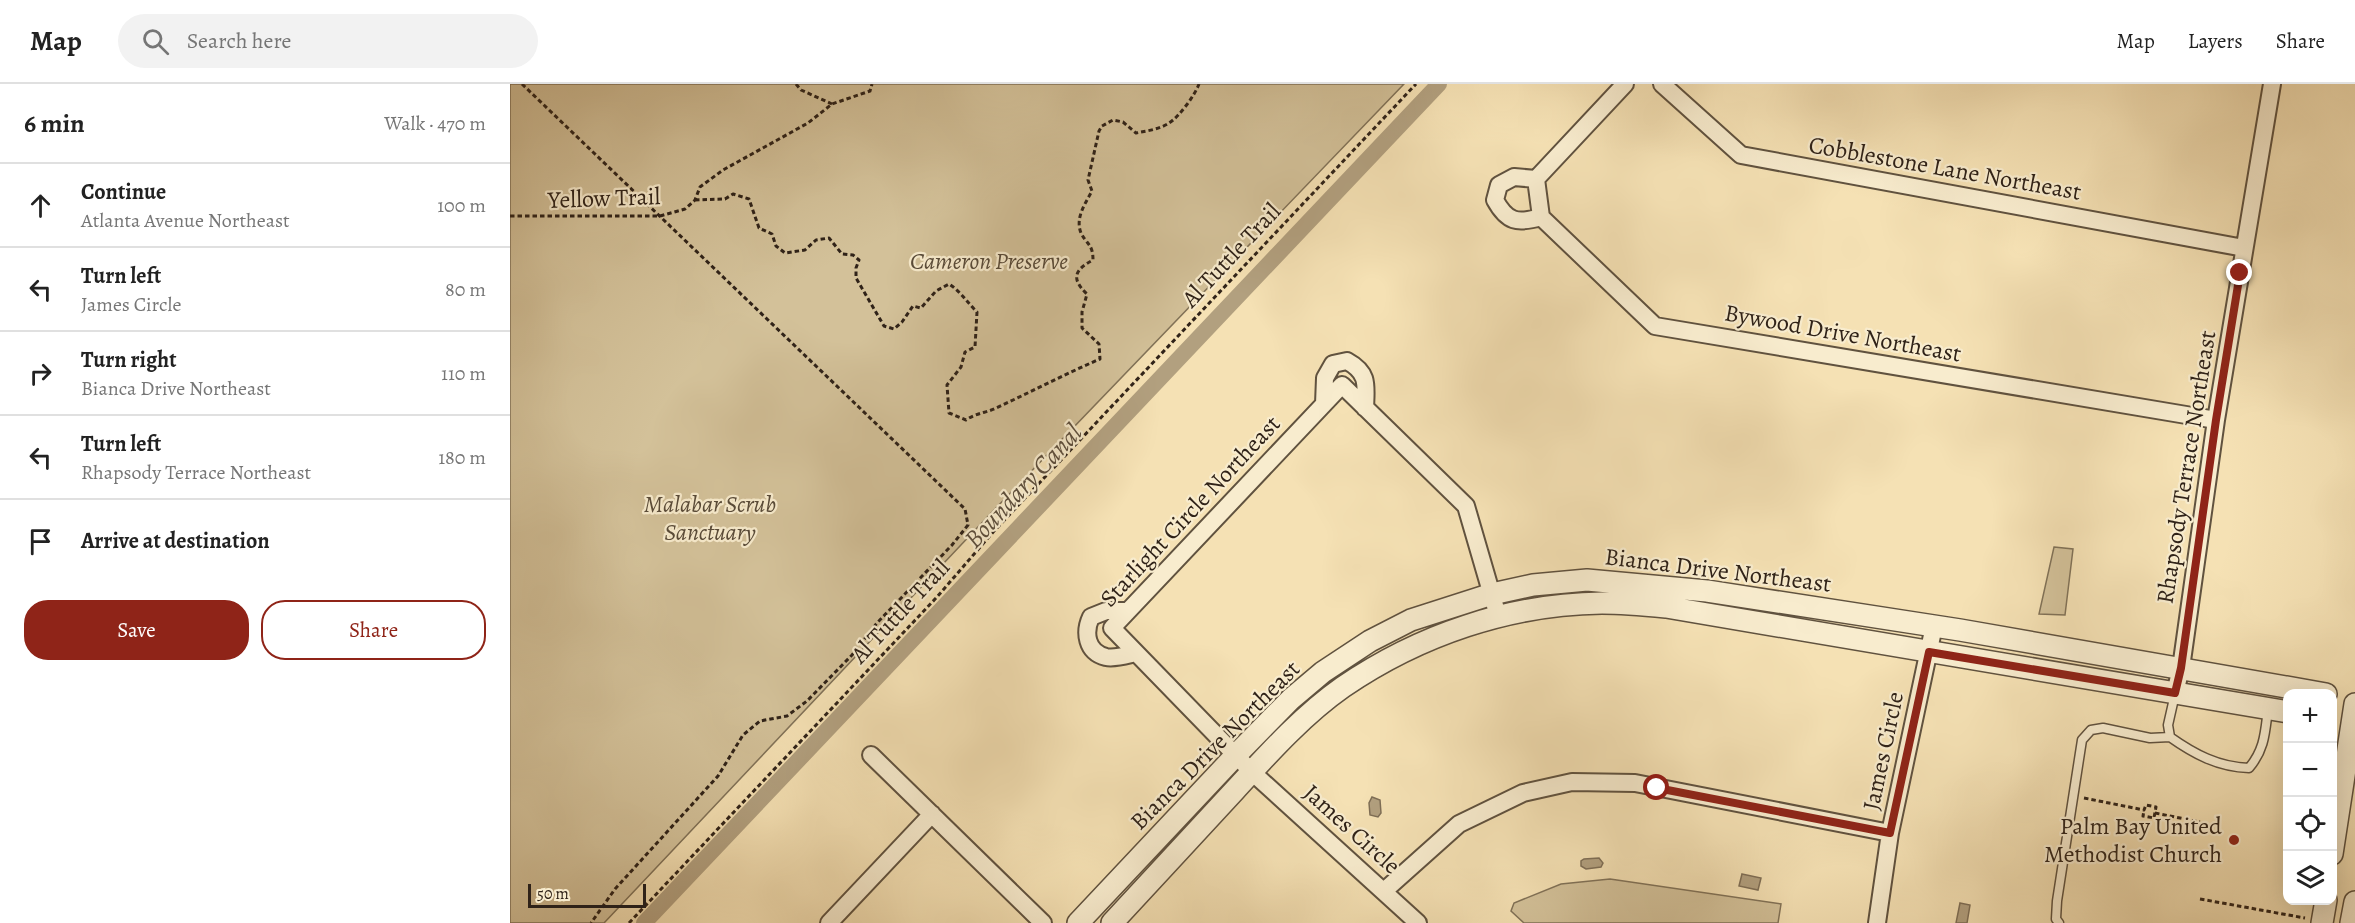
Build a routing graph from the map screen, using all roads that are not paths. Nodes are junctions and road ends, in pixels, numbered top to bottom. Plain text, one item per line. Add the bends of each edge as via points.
1 (1625, 84) edge
2 (1662, 84) edge
3 (2272, 84) edge
4 (1536, 179) junction
5 (1541, 217) junction
6 (2244, 248) junction
7 (1324, 404) junction
8 (1365, 408) junction
9 (2216, 420) junction
10 (1718, 592) junction
11 (1492, 594) junction
12 (1128, 611) junction
13 (1498, 616) junction
14 (1714, 616) junction
15 (1934, 626) junction
16 (1929, 652) junction
17 (1136, 653) junction
18 (2181, 668) junction
19 (2303, 689) edge
20 (2175, 693) junction
21 (2337, 696) edge
22 (2355, 698) edge
23 (2278, 710) edge
24 (2349, 717) edge
25 (2170, 737) junction
26 (871, 754) dead end
27 (1236, 755) junction
28 (1252, 772) junction
29 (932, 814) junction
30 (1890, 833) junction
31 (2332, 851) edge
32 (1384, 891) junction
33 (2355, 902) edge
34 (2323, 905) edge
35 (2314, 920) edge
36 (829, 923) edge
37 (1044, 923) edge
38 (1078, 923) edge
39 (1112, 923) edge
40 (1418, 923) edge
41 (1877, 923) edge
42 (2059, 923) edge
43 (2351, 923) edge

1 - 4 street
2 - 6 street, Cobblestone Lane Northeast via 1741,155
3 - 6 street, Rhapsody Terrace Northeast
4 - 5 street
4 - 5 street via 1514,177 1499,185 1495,200 1503,214 1522,222
5 - 9 street, Bywood Drive Northeast via 1655,326
6 - 9 street, Rhapsody Terrace Northeast
7 - 8 street, Starlight Circle Northeast via 1342,385
7 - 8 street via 1325,378 1333,364 1347,361 1359,368 1366,382
7 - 12 street, Starlight Circle Northeast
8 - 11 street via 1467,506
9 - 18 street, Rhapsody Terrace Northeast
10 - 11 street, Bianca Drive Northeast via 1587,580
10 - 14 street
10 - 15 street, Bianca Drive Northeast
11 - 13 street
11 - 27 street, Bianca Drive Northeast via 1411,620 1370,641 1291,699
12 - 17 street, Starlight Circle Northeast via 1112,628
12 - 17 street via 1106,611 1091,617 1086,628 1088,641 1106,657
13 - 14 street, Bianca Drive Northeast via 1543,607 1601,603 1666,607
13 - 28 street, Bianca Drive Northeast via 1415,646 1342,688
14 - 16 street, Bianca Drive Northeast
15 - 16 street, James Circle
15 - 18 street, Bianca Drive Northeast
16 - 20 street, Bianca Drive Northeast
16 - 30 street, James Circle
17 - 27 street, Starlight Circle Northeast
18 - 19 street, Bianca Drive Northeast
18 - 20 street, Rhapsody Terrace Northeast
20 - 23 street, Bianca Drive Northeast
20 - 25 lane via 2168,725
21 - 22 street
23 - 25 lane via 2249,768 2209,761
24 - 31 street
25 - 42 lane via 2150,738 2103,728 2091,730 2082,740 2057,901
26 - 29 street
27 - 28 street, Starlight Circle Northeast
27 - 38 street, Bianca Drive Northeast
28 - 32 street, James Circle
28 - 39 street, Bianca Drive Northeast
29 - 36 street
29 - 37 street
30 - 32 street via 1635,783 1572,782 1523,793 1459,825
30 - 41 street, James Circle
32 - 40 street, James Circle
33 - 43 street
34 - 35 street

